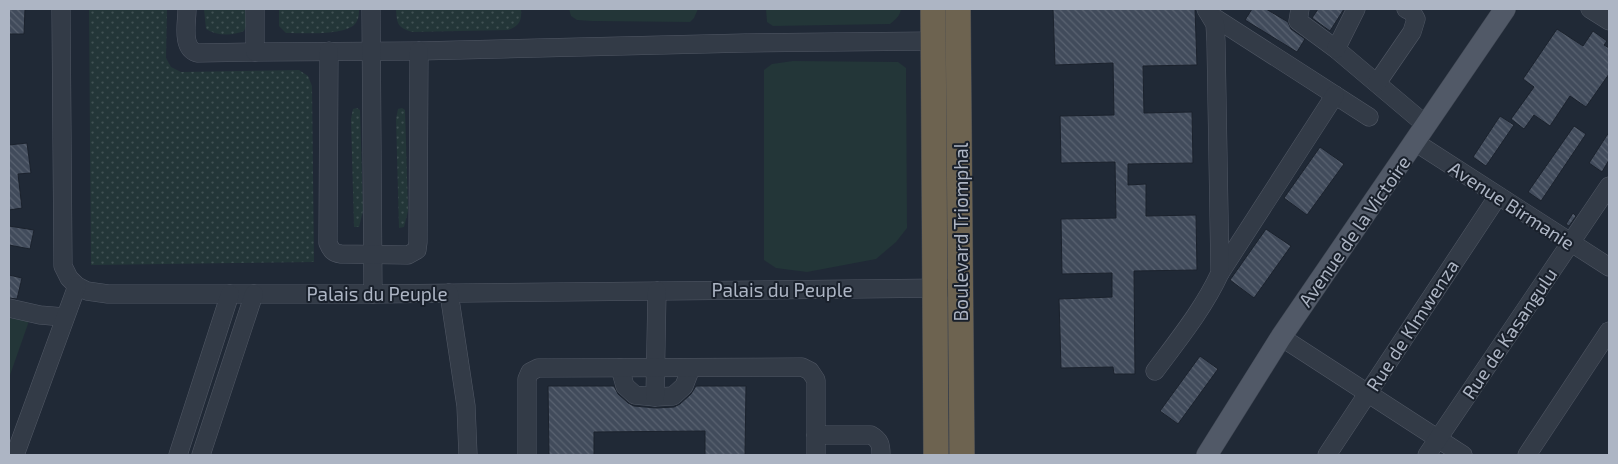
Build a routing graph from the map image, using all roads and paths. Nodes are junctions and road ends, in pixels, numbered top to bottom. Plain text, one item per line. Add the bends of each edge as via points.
1 (61, 9) edge
2 (187, 9) edge
3 (255, 9) edge
4 (371, 9) edge
5 (933, 9) edge
6 (958, 9) edge
7 (1300, 9) edge
8 (1356, 9) edge
9 (1406, 9) edge
10 (1505, 9) edge
11 (1590, 9) edge
12 (1209, 12) edge
13 (1609, 21) edge
14 (933, 41) junction
15 (1336, 49) junction
16 (329, 51) junction
17 (371, 51) junction
18 (419, 51) junction
19 (255, 52) junction
20 (1377, 83) junction
21 (1335, 95) junction
22 (1369, 117) dead end
23 (1426, 125) junction
24 (1414, 142) junction
25 (1609, 186) edge
26 (1498, 196) junction
27 (1570, 242) junction
28 (372, 254) junction
29 (1609, 267) edge
30 (1220, 273) junction
31 (77, 286) junction
32 (960, 288) junction
33 (934, 289) junction
34 (657, 291) junction
35 (448, 293) junction
36 (230, 294) junction
37 (254, 294) junction
38 (373, 294) junction
39 (9, 308) edge
40 (64, 317) junction
41 (1609, 331) edge
42 (1281, 336) junction
43 (620, 368) junction
44 (656, 368) junction
45 (691, 368) junction
46 (1156, 372) dead end
47 (1368, 393) junction
48 (655, 397) junction
49 (816, 435) junction
50 (1438, 439) junction
51 (15, 455) edge
52 (178, 455) edge
53 (201, 455) edge
54 (468, 455) edge
55 (527, 455) edge
56 (816, 455) edge
57 (881, 455) edge
58 (936, 455) edge
59 (962, 455) edge
60 (1207, 455) edge
61 (1327, 455) edge
62 (1427, 455) edge
63 (1463, 455) edge
64 (1527, 455) edge

1 - 31 street via 63,266
2 - 19 street via 186,42 192,51
3 - 19 street
4 - 17 street
5 - 14 highway, Boulevard Triomphal
6 - 32 highway, Boulevard Triomphal
7 - 15 street via 1298,21
8 - 15 street
9 - 20 street via 1416,20 1412,32
10 - 23 main road, Avenue de la Victoire
11 - 13 street
12 - 21 street
12 - 30 street via 1215,24 1216,42
14 - 18 street
14 - 33 highway, Boulevard Triomphal
15 - 20 street
16 - 17 street
16 - 19 street
16 - 28 street via 328,243 335,253
17 - 18 street
17 - 28 street
18 - 28 street via 417,250 408,255
20 - 23 street
21 - 22 street
21 - 30 street
23 - 24 main road, Avenue de la Victoire
24 - 26 street, Avenue Birmanie
24 - 42 main road, Avenue de la Victoire
25 - 27 street, Rue de Kasangulu
26 - 27 street, Avenue Birmanie
26 - 47 street, Rue de KImwenza
27 - 29 street, Avenue Birmanie
27 - 50 street, Rue de Kasangulu
28 - 38 street
30 - 46 street
31 - 36 street, Palais du Peuple via 97,293
31 - 40 street
32 - 33 street, Palais du Peuple
32 - 59 highway, Boulevard Triomphal
33 - 34 street, Palais du Peuple
33 - 58 highway, Boulevard Triomphal
34 - 35 street, Palais du Peuple
34 - 44 street
35 - 38 street, Palais du Peuple
35 - 54 street via 466,406
36 - 37 street, Palais du Peuple
36 - 52 street
37 - 38 street, Palais du Peuple
37 - 53 street
39 - 40 street
40 - 51 street
41 - 64 street
42 - 47 street
42 - 60 main road, Avenue de la Victoire
43 - 44 street
43 - 48 street via 625,386 635,395
43 - 55 street via 538,368 530,372 527,379
44 - 45 street
44 - 48 street
45 - 48 street via 684,386 673,396
45 - 49 street via 802,366 816,380
47 - 50 street
47 - 61 street, Rue de KImwenza
49 - 56 street
49 - 57 street via 871,435 878,439
50 - 62 street, Rue de Kasangulu
50 - 63 street

